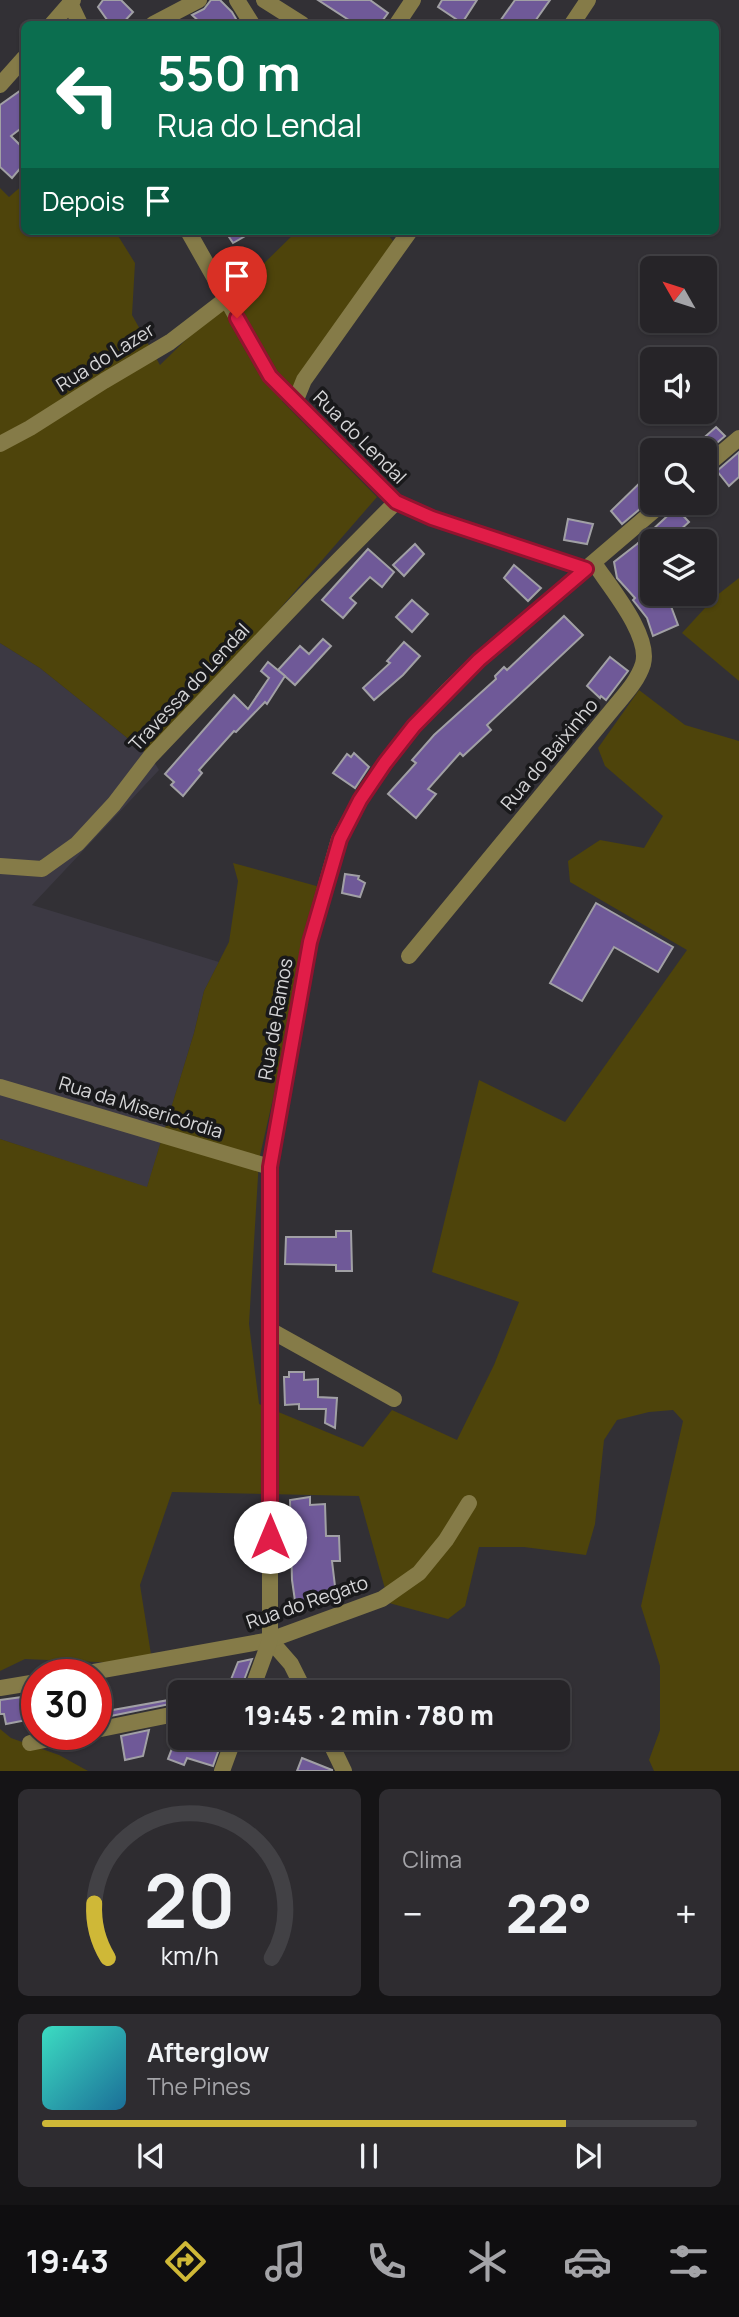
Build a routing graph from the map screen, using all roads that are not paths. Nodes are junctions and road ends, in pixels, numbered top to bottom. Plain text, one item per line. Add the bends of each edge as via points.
1 (199, 0) edge
2 (237, 0) edge
3 (264, 0) edge
4 (588, 0) edge
5 (71, 1) edge
6 (408, 2) edge
7 (54, 21) edge
8 (79, 21) edge
9 (159, 21) edge
10 (250, 21) edge
11 (297, 21) edge
12 (398, 21) edge
13 (574, 21) edge
14 (21, 61) edge
15 (0, 85) edge
16 (190, 235) edge
17 (407, 235) edge
18 (226, 299) junction
19 (295, 402) junction
20 (739, 438) edge
21 (0, 444) edge
22 (717, 457) edge
23 (396, 502) junction
24 (649, 515) edge
25 (590, 566) junction
26 (0, 866) edge
27 (409, 956) dead end
28 (0, 1087) edge
29 (270, 1167) junction
30 (270, 1330) junction
31 (394, 1399) dead end
32 (469, 1503) dead end
33 (270, 1640) junction
34 (112, 1669) edge
35 (255, 1680) edge
36 (299, 1680) edge
37 (21, 1685) edge
38 (0, 1688) edge
39 (168, 1715) edge
40 (112, 1727) edge
41 (230, 1750) edge
42 (334, 1750) edge
43 (222, 1771) edge
44 (344, 1771) edge

1 - 9 street
2 - 10 street
3 - 11 street
4 - 13 street
5 - 7 street
5 - 8 street
6 - 12 street
14 - 15 street
16 - 18 street, Rua do Lendal
17 - 19 street via 304,380
18 - 19 street, Rua do Lendal via 270,376
18 - 21 street, Rua do Lazer via 170,341
19 - 23 street, Rua do Lendal
20 - 22 street
23 - 25 street, Rua do Lendal via 432,518
23 - 26 street, Travessa do Lendal via 150,757 78,844 41,869
24 - 25 street, Rua de Ramos
25 - 27 street, Rua do Baixinho via 636,627 643,644 643,663 633,684
25 - 29 street, Rua de Ramos via 479,660 414,726 360,800 340,839 310,942
28 - 29 street, Rua da Misericórdia
29 - 30 street, Rua de Ramos
30 - 31 street
30 - 33 street, Rua de Ramos
32 - 33 street, Rua do Regato via 419,1573 382,1599
33 - 34 street, Rua do Regato
33 - 35 street
33 - 36 street
37 - 38 street
39 - 40 street
41 - 43 street
42 - 44 street

